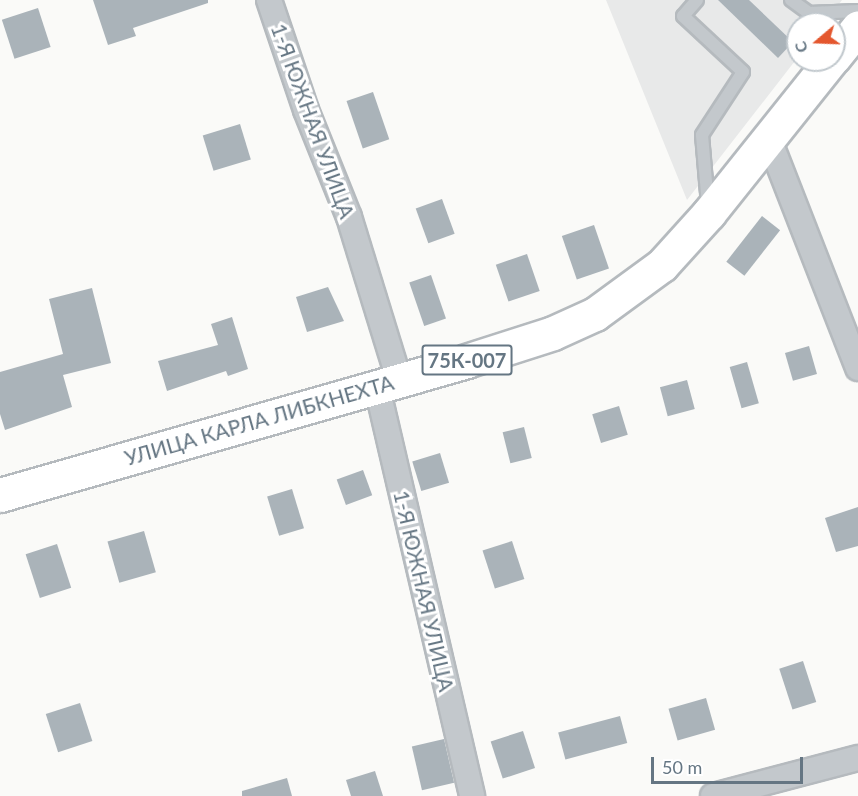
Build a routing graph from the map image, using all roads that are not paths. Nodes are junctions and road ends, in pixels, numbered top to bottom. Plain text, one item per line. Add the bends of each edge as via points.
1 (269, 0) edge
2 (697, 0) edge
3 (791, 0) edge
4 (858, 11) edge
5 (858, 27) edge
6 (846, 42) edge
7 (821, 72) edge
8 (768, 137) junction
9 (709, 213) junction
10 (851, 324) edge
11 (858, 368) edge
12 (388, 383) junction
13 (0, 495) edge
14 (858, 758) edge
15 (472, 796) edge
16 (713, 796) edge

1 - 12 street, 1-Я ЮЖНАЯ УЛИЦА via 306,110 349,217
2 - 9 lane via 683,16 743,72 702,135
3 - 4 lane via 809,13
5 - 6 main road, УЛИЦА КАРЛА ЛИБКНЕХТА / 75К-007
7 - 8 main road, УЛИЦА КАРЛА ЛИБКНЕХТА / 75К-007
8 - 9 main road, УЛИЦА КАРЛА ЛИБКНЕХТА / 75К-007
8 - 10 street
9 - 12 main road, УЛИЦА КАРЛА ЛИБКНЕХТА / 75К-007 via 663,265 595,314 553,333
10 - 11 street
12 - 13 main road, УЛИЦА КАРЛА ЛИБКНЕХТА / 75К-007
12 - 15 street, 1-Я ЮЖНАЯ УЛИЦА
14 - 16 street

